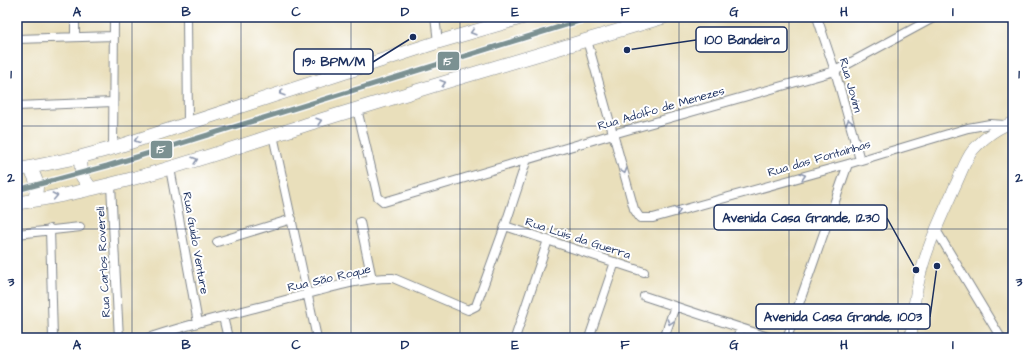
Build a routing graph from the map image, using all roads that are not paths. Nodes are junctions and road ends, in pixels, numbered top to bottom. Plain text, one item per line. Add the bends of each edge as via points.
1 (75, 17) edge
2 (114, 17) edge
3 (187, 17) edge
4 (435, 17) edge
5 (524, 17) edge
6 (664, 17) edge
7 (817, 17) edge
8 (936, 17) edge
9 (114, 36) junction
10 (75, 37) junction
11 (17, 39) edge
12 (587, 40) junction
13 (438, 42) junction
14 (835, 71) junction
15 (114, 102) junction
16 (17, 106) edge
17 (357, 109) junction
18 (188, 124) junction
19 (1009, 124) edge
20 (613, 134) junction
21 (274, 135) junction
22 (113, 148) junction
23 (80, 157) junction
24 (527, 159) junction
25 (860, 160) junction
26 (848, 164) junction
27 (170, 168) junction
28 (23, 169) edge
29 (111, 185) junction
30 (91, 190) junction
31 (34, 200) junction
32 (17, 203) edge
33 (292, 219) junction
34 (360, 222) dead end
35 (505, 226) junction
36 (80, 227) dead end
37 (50, 229) junction
38 (936, 230) junction
39 (17, 234) edge
40 (548, 240) junction
41 (217, 242) dead end
42 (615, 262) junction
43 (644, 272) dead end
44 (372, 279) junction
45 (308, 294) junction
46 (644, 296) dead end
47 (675, 306) junction
48 (223, 317) junction
49 (198, 323) junction
50 (741, 328) junction
51 (53, 338) edge
52 (119, 338) edge
53 (148, 338) edge
54 (228, 338) edge
55 (317, 338) edge
56 (515, 338) edge
57 (590, 338) edge
58 (664, 338) edge
59 (737, 338) edge
60 (772, 338) edge
61 (787, 338) edge
62 (911, 338) edge
63 (1001, 338) edge

1 - 10 street
2 - 9 street
3 - 18 street
4 - 13 street
5 -> 13 main road
6 - 12 main road
7 - 14 street, Rua Jovim
8 - 14 street, Rua Adolfo de Menezes
9 - 10 street
9 - 15 street
10 - 11 street
17 -> 12 main road
12 - 20 street
13 -> 18 main road
14 - 20 street, Rua Adolfo de Menezes
25 -> 14 street, Rua Jovim
15 - 16 street
15 - 22 street
21 -> 17 main road
17 - 24 street, Rua Adolfo de Menezes via 378,197 384,202
18 -> 22 main road
19 - 25 street, Rua das Fontainhas via 968,128
19 - 38 main road via 995,130 973,151
20 - 24 street, Rua Adolfo de Menezes
20 -> 26 street, Rua das Fontainhas via 634,209 640,218 653,218
27 -> 21 main road
21 - 33 street
22 - 23 main road
23 - 28 main road
23 - 30 main road via 82,176
24 - 35 street, Rua São Roque
25 - 26 street, Rua das Fontainhas
26 - 61 street
27 - 29 main road
27 - 49 street, Rua Guido Venture
28 - 31 main road via 37,181
29 - 30 main road
29 - 52 street, Rua Carlos Rovereli
31 -> 30 main road
31 - 32 main road
33 - 41 street
33 - 45 street
34 - 44 street
35 - 40 street, Rua Luis da Guerra
35 - 44 street, Rua São Roque via 476,306 471,310 393,278
36 - 37 street
37 - 39 street
37 - 51 street
38 - 62 main road via 919,279
38 - 63 street
40 - 42 street, Rua Luis da Guerra
40 - 56 street
42 - 43 street, Rua Luis da Guerra
42 - 57 street
44 - 45 street, Rua São Roque
45 - 48 street, Rua São Roque
45 - 55 street
46 - 47 street
47 - 50 street
47 -> 58 street
48 - 49 street, Rua São Roque
48 - 54 street
49 - 53 street, Rua São Roque
50 - 59 street
50 - 60 street

